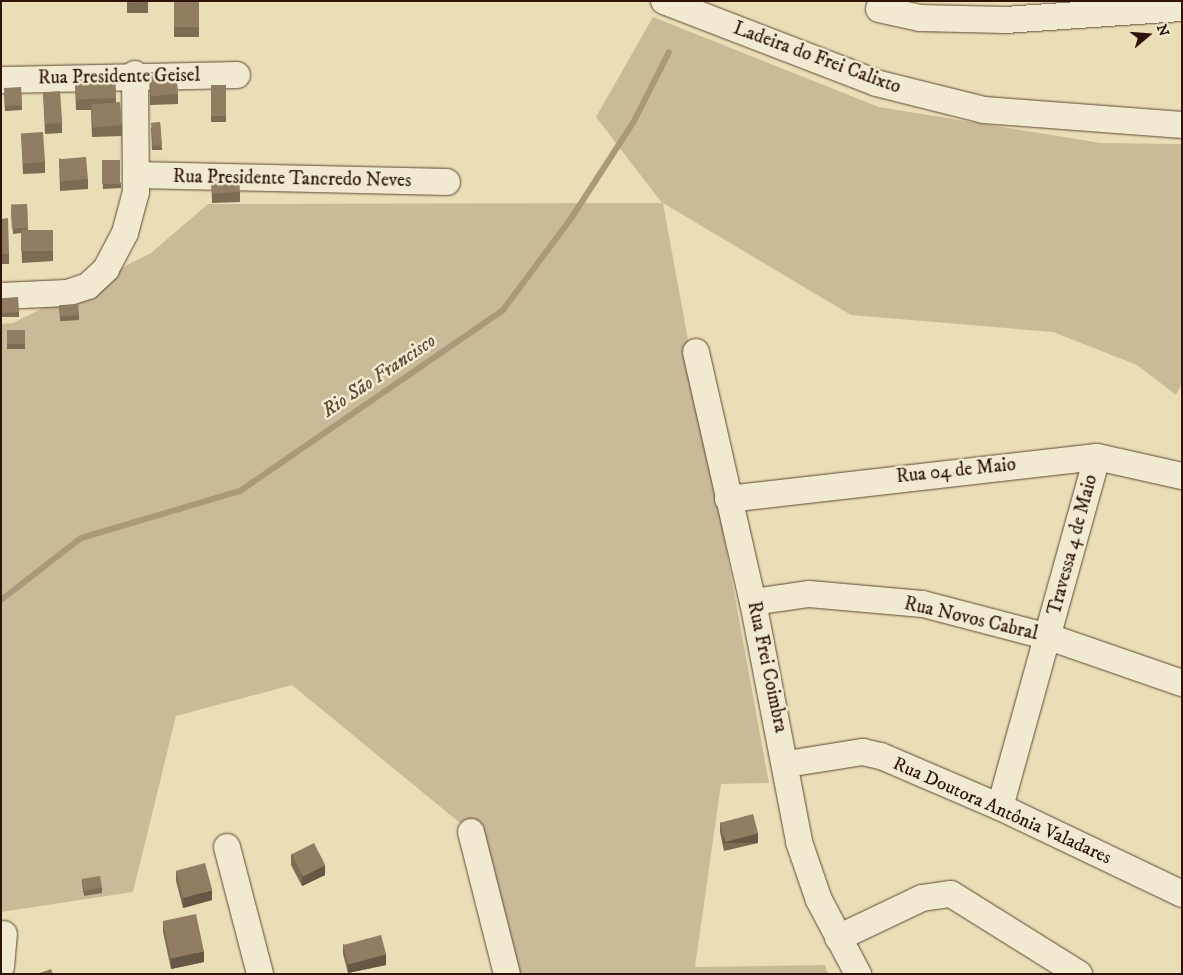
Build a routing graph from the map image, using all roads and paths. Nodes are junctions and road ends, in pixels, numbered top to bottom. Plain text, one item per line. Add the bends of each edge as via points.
1 (664, 1) edge
2 (1182, 8) edge
3 (879, 10) dead end
4 (135, 74) junction
5 (237, 75) dead end
6 (1, 80) edge
7 (1182, 125) edge
8 (138, 175) junction
9 (447, 182) dead end
10 (1, 296) edge
11 (696, 352) dead end
12 (1098, 457) junction
13 (1182, 476) edge
14 (728, 499) junction
15 (753, 602) junction
16 (1048, 637) junction
17 (1182, 683) edge
18 (787, 764) junction
19 (1000, 807) junction
20 (471, 832) dead end
21 (227, 847) dead end
22 (1182, 894) edge
23 (4, 934) dead end
24 (838, 938) junction
25 (1, 967) edge
26 (260, 974) edge
27 (507, 974) edge
28 (858, 974) edge
29 (1079, 974) edge

1 - 7 street, Ladeira do Frei Calixto via 876,83 984,110
2 - 3 street via 1005,20 920,18
4 - 5 street, Rua Presidente Geisel
4 - 6 street, Rua Presidente Geisel
4 - 8 street
8 - 9 street, Rua Presidente Tancredo Neves
8 - 10 street via 125,233 106,270 88,286 68,293
11 - 14 street, Rua Frei Coimbra
12 - 13 street, Rua 04 de Maio
12 - 14 street, Rua 04 de Maio
12 - 16 street, Travessa 4 de Maio
14 - 15 street, Rua Frei Coimbra
15 - 16 street, Rua Novos Cabral via 809,594 860,596 923,604
15 - 18 street, Rua Frei Coimbra
16 - 17 street, Rua Novos Cabral
16 - 19 street, Travessa 4 de Maio
18 - 19 street, Rua Doutora Antônia Valadares via 863,752 906,765
18 - 24 street, Rua Frei Coimbra via 798,842
19 - 22 street, Rua Doutora Antônia Valadares
20 - 27 street
21 - 26 street
23 - 25 street
24 - 28 street, Rua Frei Coimbra
24 - 29 street via 922,898 951,894

